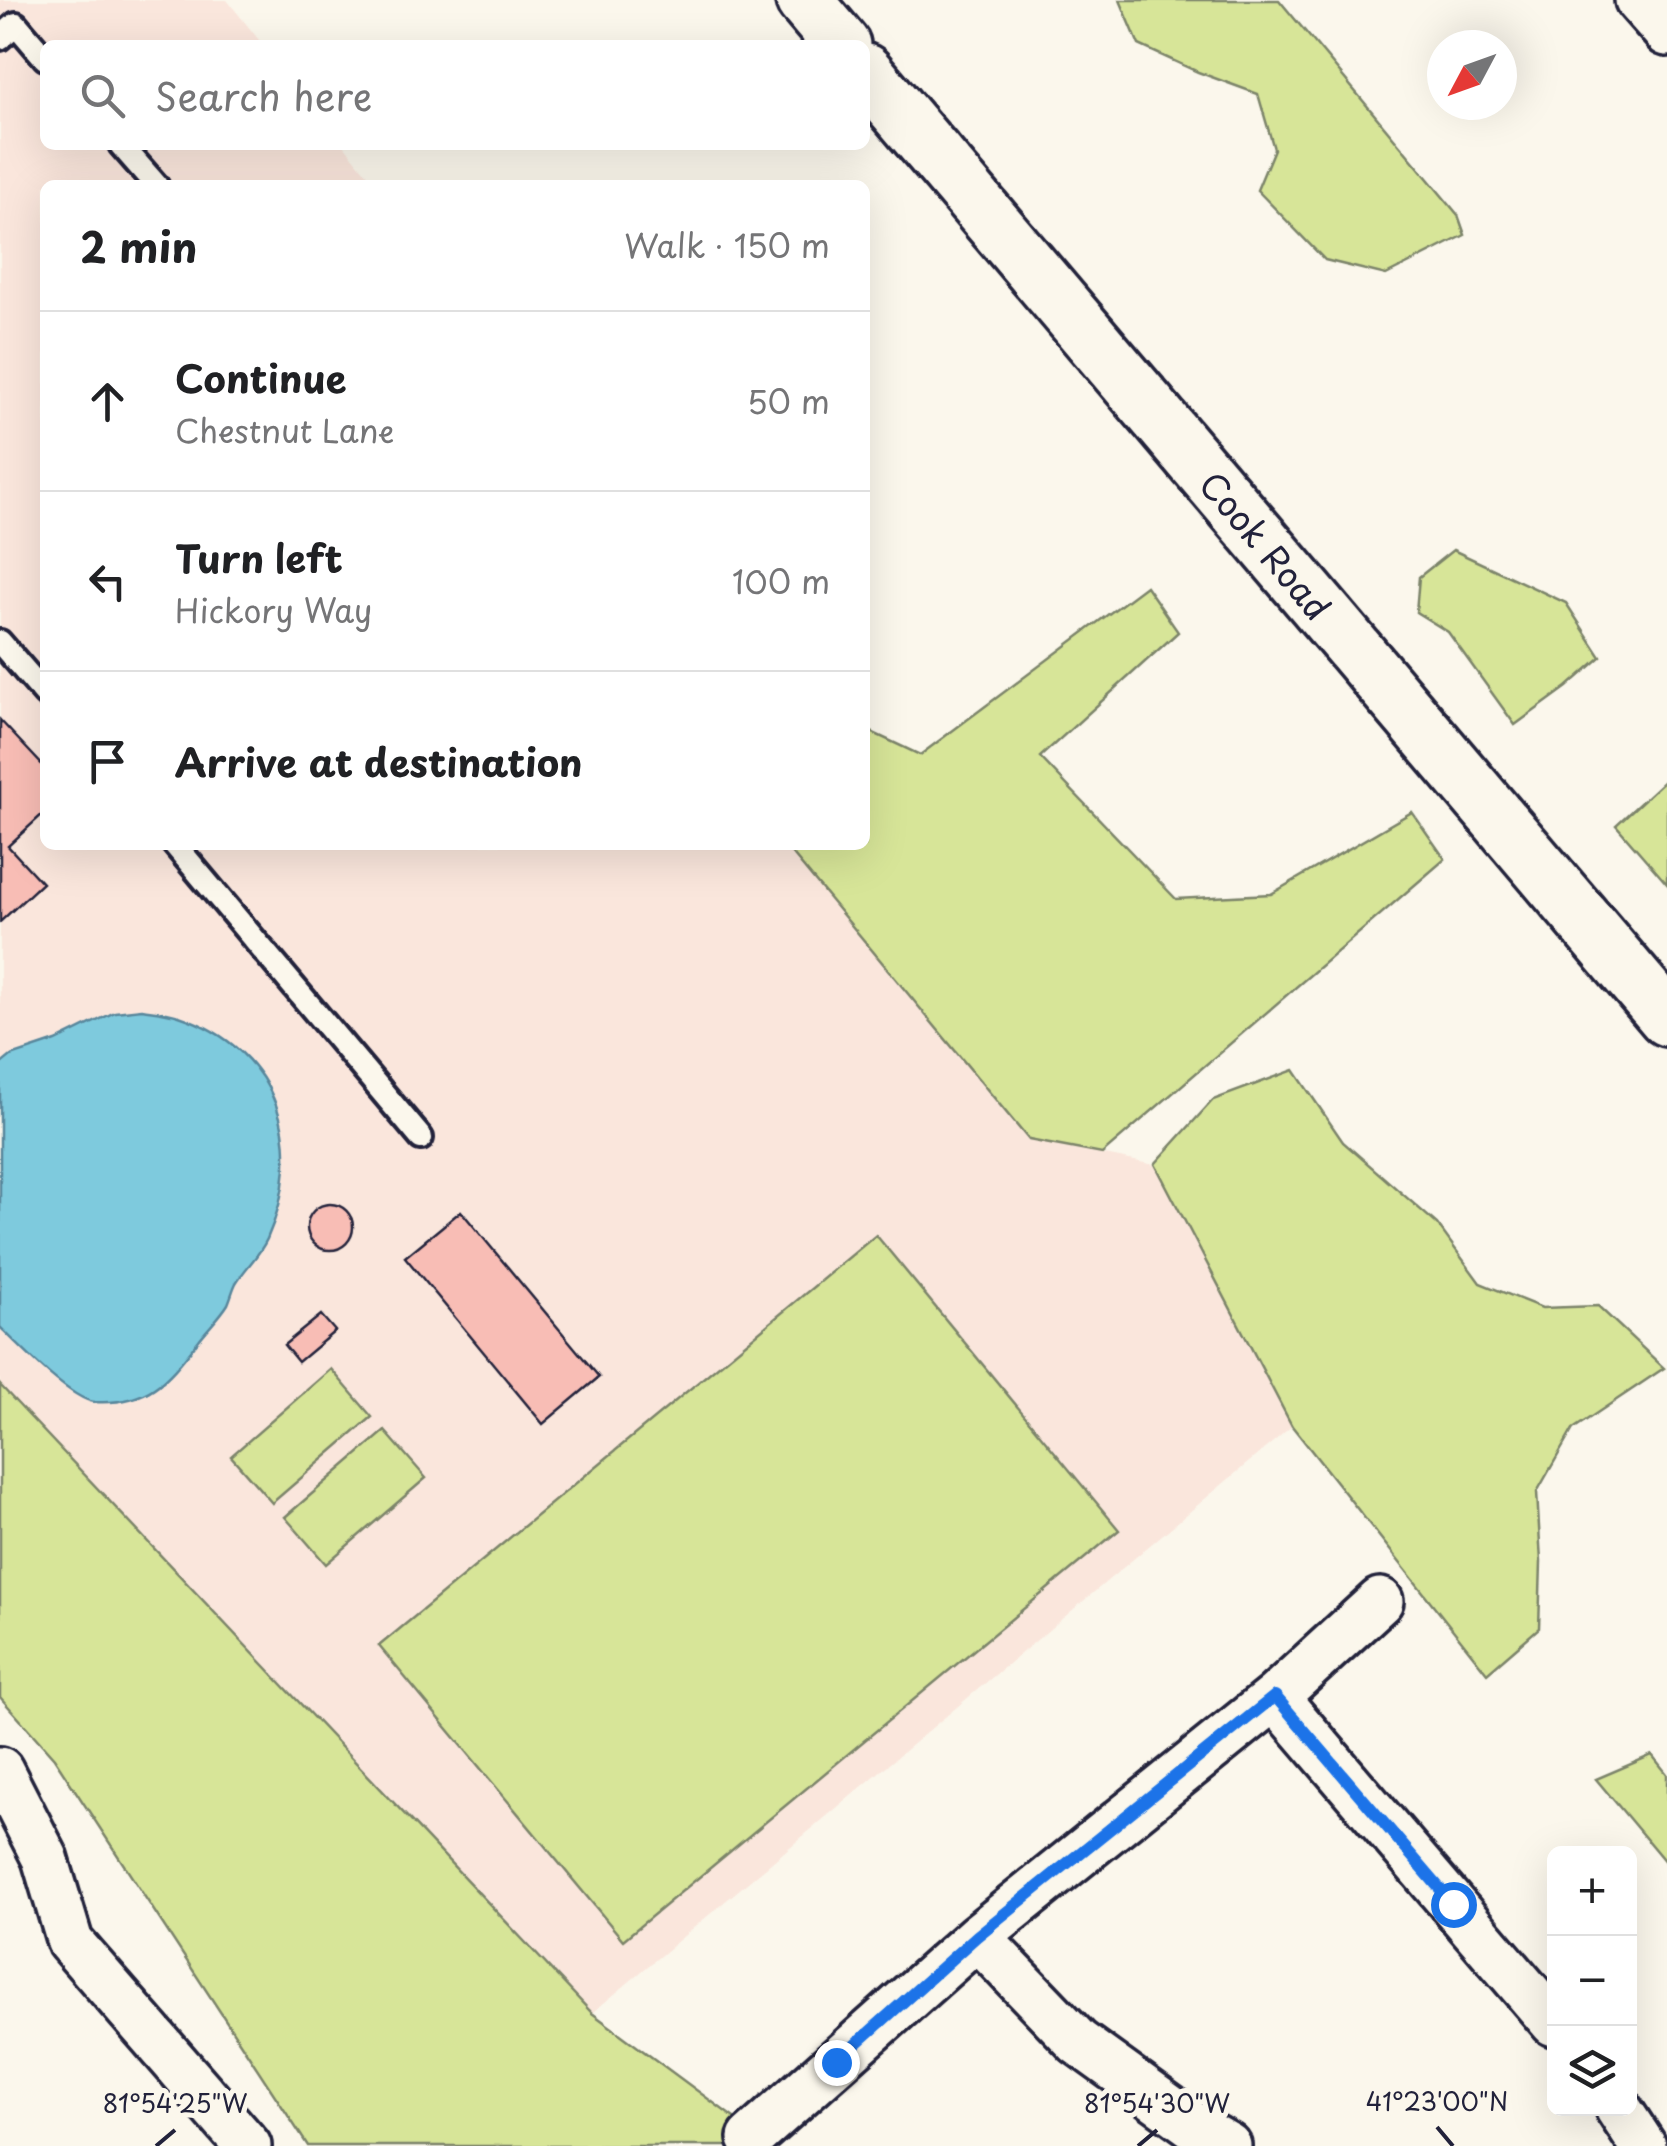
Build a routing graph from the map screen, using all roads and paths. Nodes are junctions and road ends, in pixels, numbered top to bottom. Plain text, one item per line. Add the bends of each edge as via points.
1 (804, 0) edge
2 (1638, 0) edge
3 (1667, 34) edge
4 (0, 38) edge
5 (838, 40) edge
6 (40, 52) edge
7 (870, 78) edge
8 (125, 150) edge
9 (152, 180) edge
10 (0, 642) edge
11 (40, 688) edge
12 (178, 850) edge
13 (1667, 1018) edge
14 (421, 1138) dead end
15 (1380, 1601) dead end
16 (1275, 1696) junction
17 (0, 1770) edge
18 (977, 1936) junction
19 (1547, 2015) edge
20 (1623, 2116) edge
21 (751, 2138) dead end
22 (248, 2146) edge
23 (1228, 2146) edge
24 (1643, 2146) edge

1 - 5 street
2 - 3 street
4 - 6 lane via 16,24
7 - 13 street, Cook Road
8 - 9 lane
10 - 11 lane
12 - 14 lane
15 - 16 street
16 - 18 street
16 - 19 street
17 - 22 street via 45,1858 70,1942
18 - 21 street
18 - 23 street via 1078,2042
20 - 24 street

